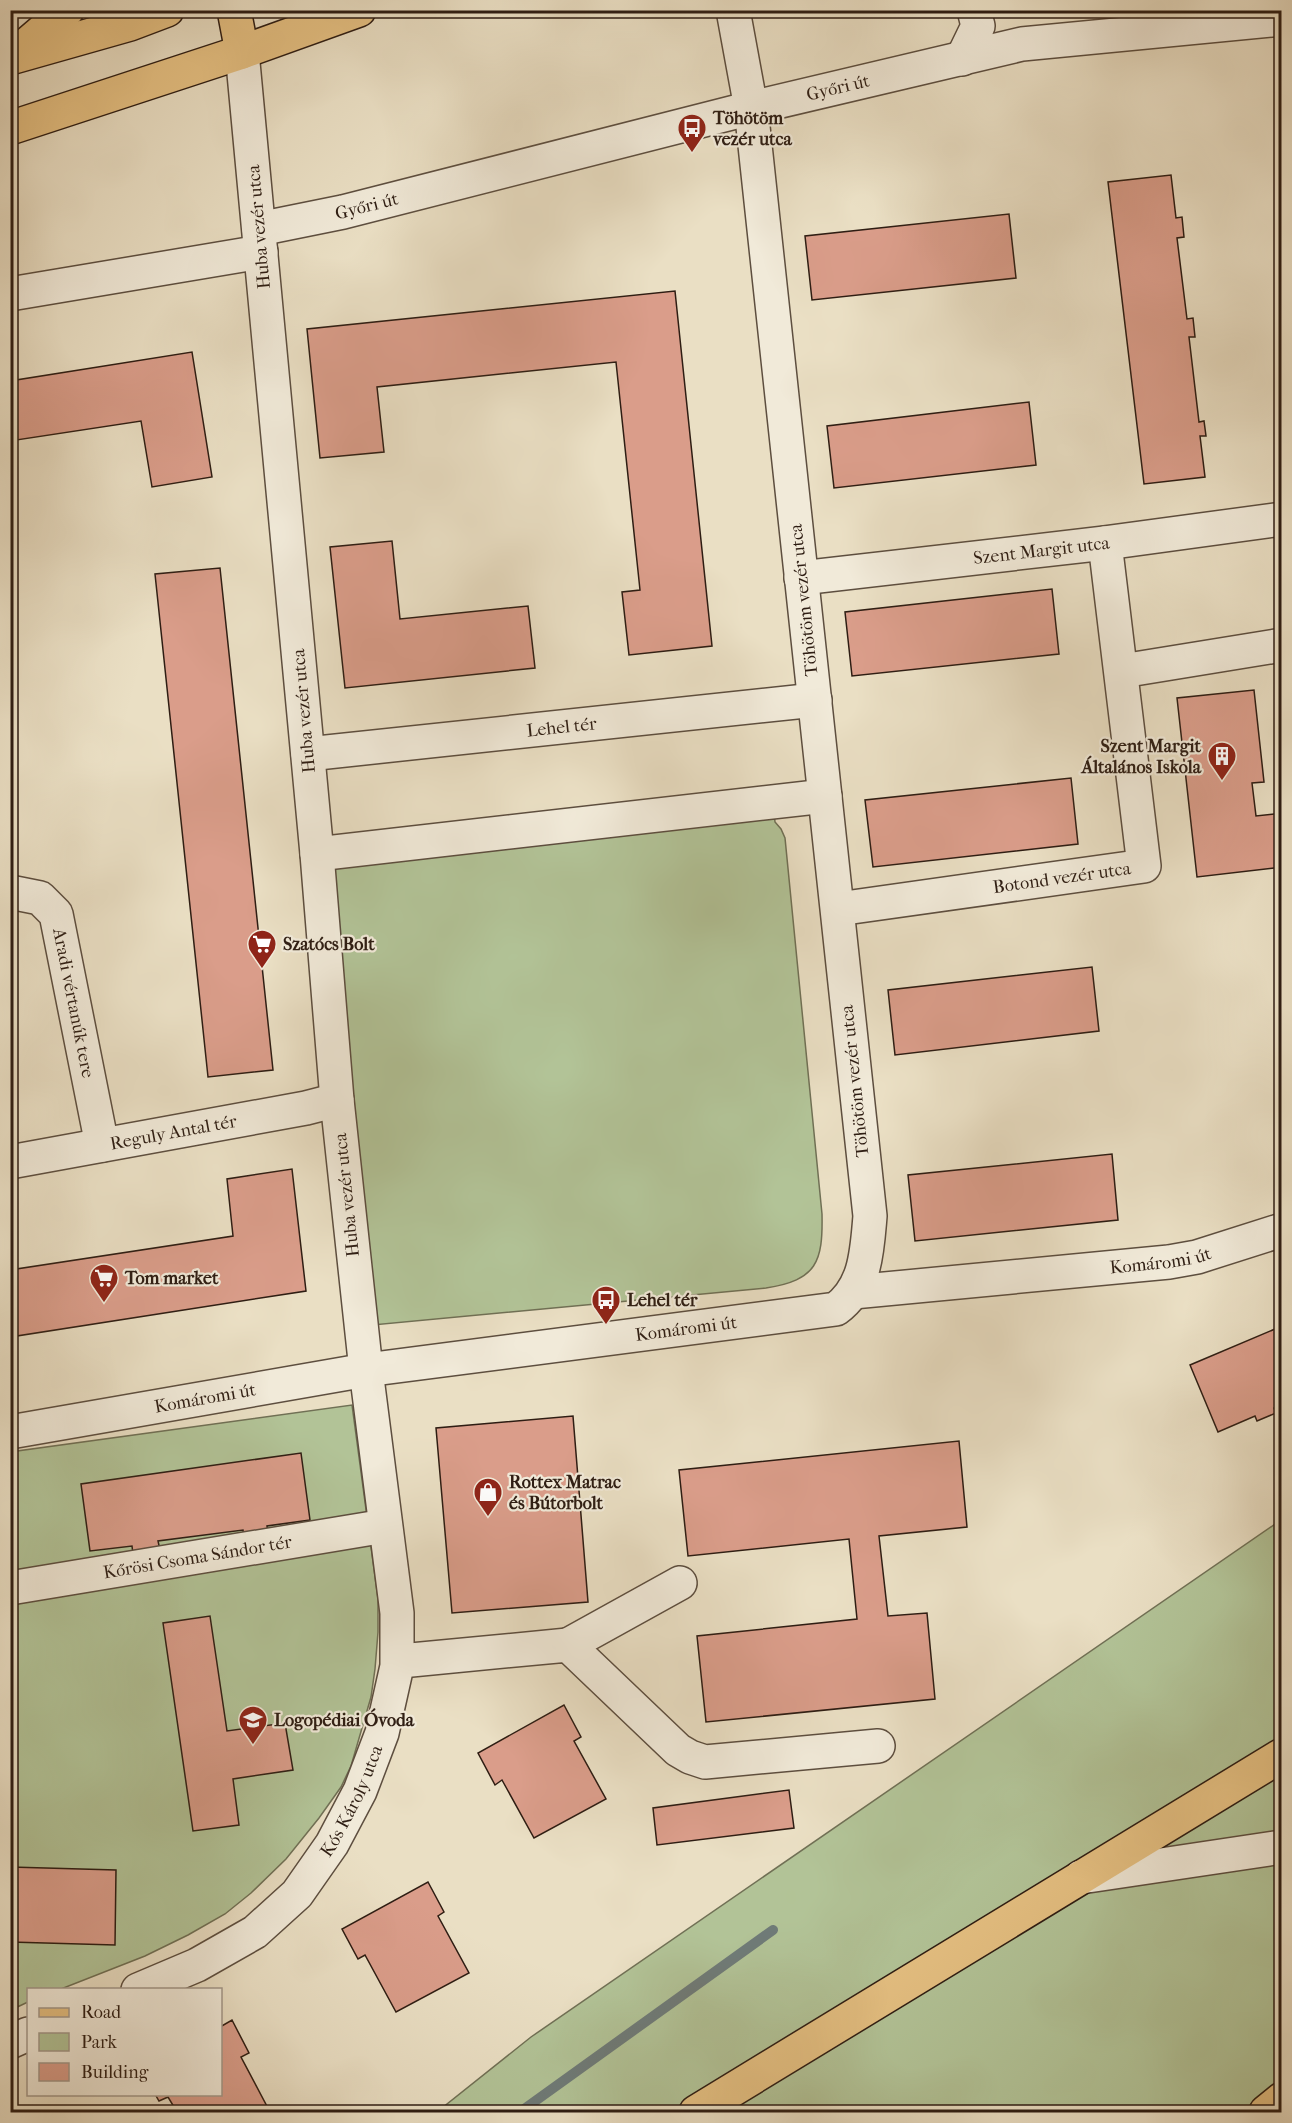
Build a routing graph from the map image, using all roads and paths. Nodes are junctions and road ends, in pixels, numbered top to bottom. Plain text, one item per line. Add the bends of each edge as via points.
1 (67, 10) edge
2 (166, 10) edge
3 (234, 10) edge
4 (359, 10) edge
5 (733, 10) edge
6 (976, 18) edge
7 (1281, 19) edge
8 (243, 52) junction
9 (10, 58) edge
10 (962, 59) junction
11 (751, 108) junction
12 (10, 128) edge
13 (260, 241) junction
14 (10, 294) edge
15 (1281, 519) edge
16 (1105, 543) junction
17 (801, 578) junction
18 (1281, 645) edge
19 (1122, 671) junction
20 (815, 700) junction
21 (308, 754) junction
22 (825, 796) junction
23 (317, 854) junction
24 (10, 892) edge
25 (838, 909) junction
26 (337, 1100) junction
27 (102, 1145) junction
28 (10, 1162) edge
29 (1281, 1230) edge
30 (853, 1292) junction
31 (366, 1370) junction
32 (10, 1432) edge
33 (385, 1526) junction
34 (680, 1582) dead end
35 (10, 1588) edge
36 (568, 1645) junction
37 (411, 1660) dead end
38 (878, 1746) dead end
39 (1281, 1755) edge
40 (1281, 1847) edge
41 (1081, 1877) junction
42 (140, 1988) edge
43 (27, 2034) edge
44 (10, 2042) edge
45 (1281, 2099) edge
46 (696, 2112) edge
47 (1266, 2112) edge

1 - 9 main road
2 - 9 main road
3 - 8 main road
4 - 8 main road
5 - 11 street, Töhötöm vezér utca
6 - 10 street
7 - 10 street, Győri út via 1022,44
8 - 12 main road
8 - 13 street, Huba vezér utca
10 - 11 street, Győri út
11 - 13 street, Győri út via 343,212
11 - 17 street, Töhötöm vezér utca
13 - 14 street, Győri út
13 - 21 street, Huba vezér utca
15 - 16 street, Szent Margit utca
16 - 17 street, Szent Margit utca
16 - 19 street, Botond vezér utca
17 - 20 street, Töhötöm vezér utca
18 - 19 street
19 - 25 street, Botond vezér utca via 1144,866
20 - 21 street, Lehel tér
20 - 22 street, Töhötöm vezér utca
21 - 23 street, Huba vezér utca
22 - 23 street
22 - 25 street, Töhötöm vezér utca
23 - 26 street, Huba vezér utca
24 - 27 street, Aradi vértanúk tere via 40,898 56,914
25 - 30 street, Töhötöm vezér utca via 870,1216 866,1263
26 - 27 street, Reguly Antal tér
26 - 31 street, Huba vezér utca
27 - 28 street, Reguly Antal tér
29 - 30 street, Komáromi út via 1169,1262
30 - 31 street, Komáromi út via 836,1309
31 - 32 street, Komáromi út
31 - 33 street, Kós Károly utca
33 - 35 street, Kőrösi Csoma Sándor tér
33 - 42 street, Kós Károly utca via 397,1612 397,1666 382,1733 360,1791 332,1844 297,1894 255,1932 197,1965
34 - 36 street
36 - 37 street
36 - 38 street via 674,1746 696,1760
39 - 41 main road
40 - 41 street
41 - 46 main road
43 - 44 street
45 - 47 main road

